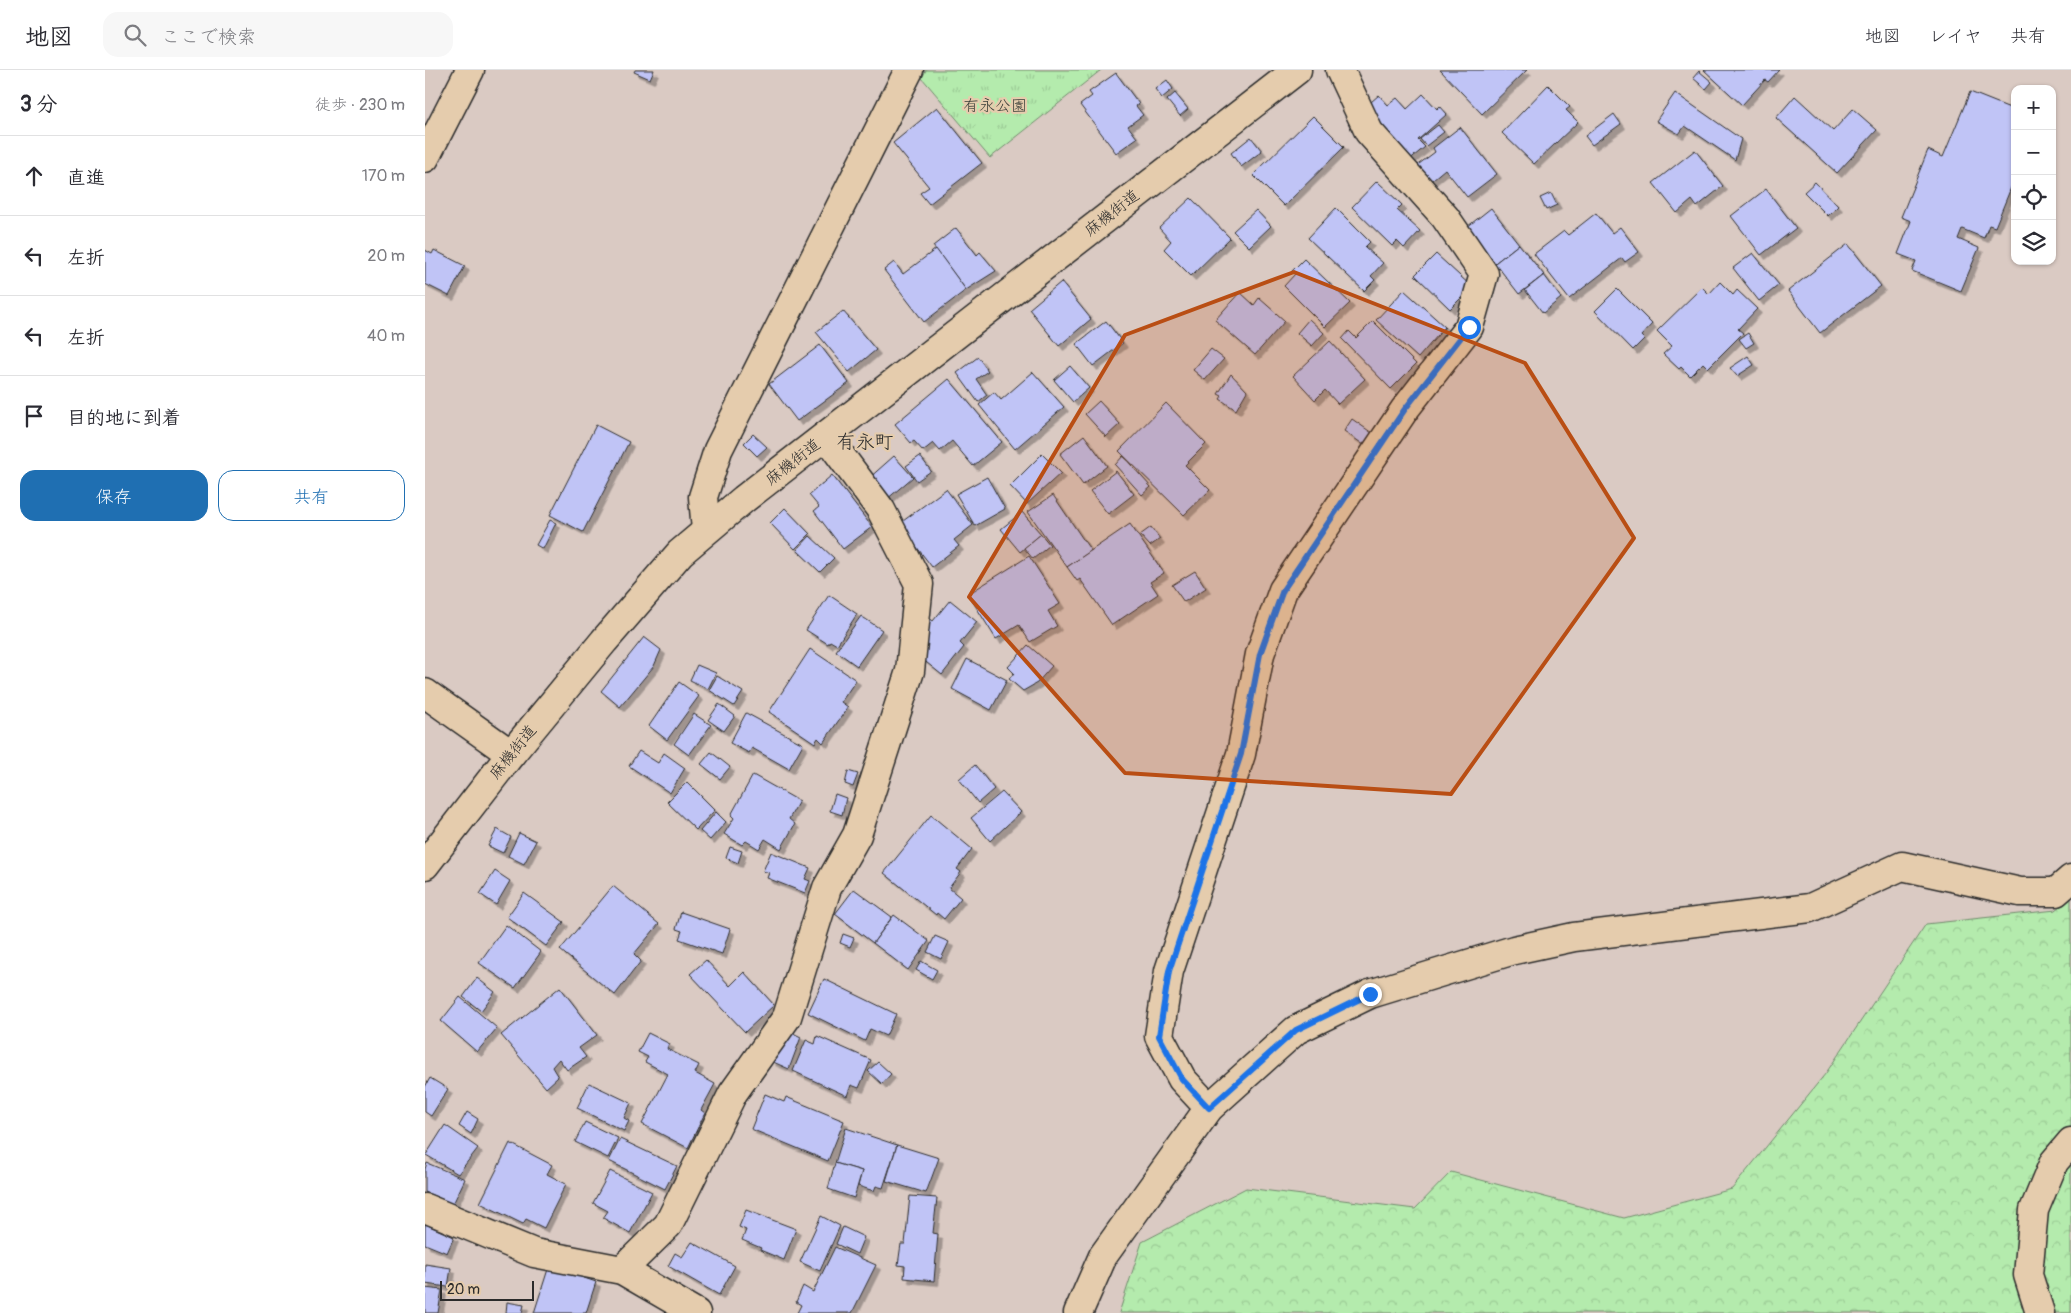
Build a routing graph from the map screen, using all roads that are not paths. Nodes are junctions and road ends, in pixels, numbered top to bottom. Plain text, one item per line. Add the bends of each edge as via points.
1 (470, 70) edge
2 (909, 70) edge
3 (1340, 70) edge
4 (1295, 71) edge
5 (425, 158) edge
6 (826, 436) junction
7 (706, 530) junction
8 (425, 693) edge
9 (511, 754) junction
10 (425, 866) edge
11 (2071, 879) edge
12 (1209, 1108) junction
13 (2071, 1142) edge
14 (425, 1208) edge
15 (622, 1270) junction
16 (695, 1313) edge
17 (1078, 1313) edge
18 (2040, 1313) edge

1 - 5 street
2 - 7 street via 718,450 703,497
3 - 12 street via 1369,132 1445,217 1484,274 1469,327 1405,409 1283,590 1260,654 1241,754 1169,971 1159,1036 1182,1079
4 - 6 street, 麻機街道
6 - 7 street, 麻機街道
6 - 15 street via 881,510 919,584 910,671 857,835 827,888 787,1017 733,1093 668,1225
7 - 9 street, 麻機街道 via 680,552
8 - 9 street
9 - 10 street, 麻機街道
11 - 12 street via 2056,892 2020,892 1902,866 1810,908 1574,937 1514,950 1370,994 1296,1030
12 - 17 street via 1103,1256
13 - 18 street via 2054,1162 2034,1210 2028,1275
14 - 15 street via 534,1253
15 - 16 street

